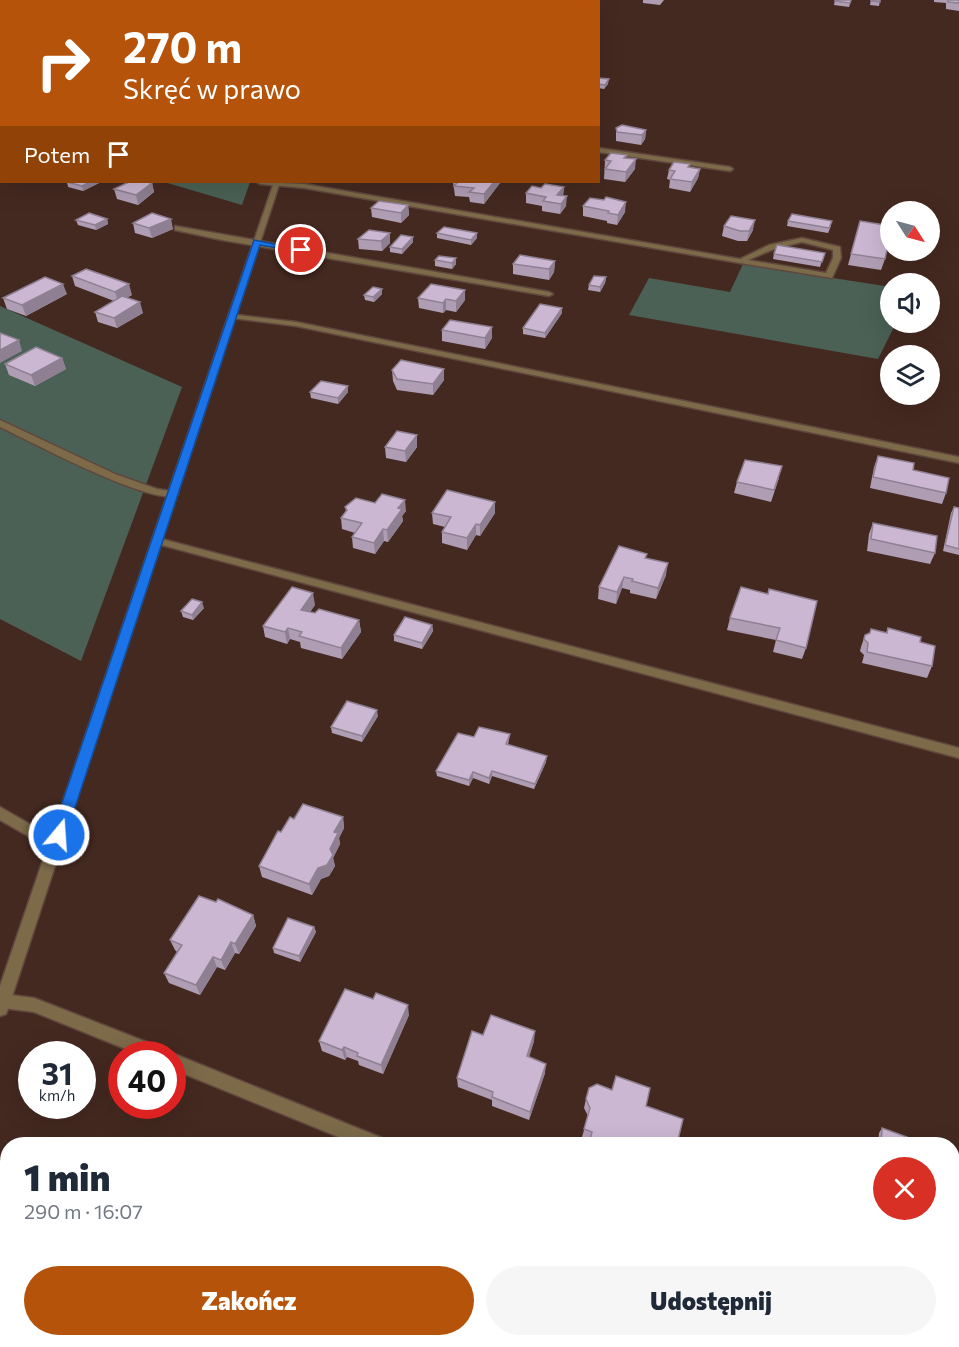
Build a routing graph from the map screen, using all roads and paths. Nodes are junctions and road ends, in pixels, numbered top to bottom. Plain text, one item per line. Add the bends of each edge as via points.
1 (600, 150) edge
2 (730, 169) dead end
3 (277, 183) edge
4 (284, 183) edge
5 (178, 228) dead end
6 (257, 242) junction
7 (740, 261) junction
8 (549, 294) dead end
9 (232, 316) junction
10 (0, 423) edge
11 (959, 460) edge
12 (173, 494) junction
13 (158, 541) junction
14 (959, 753) edge
15 (0, 813) edge
16 (59, 835) junction
17 (1, 1005) edge
18 (124, 1041) edge
19 (186, 1067) edge
20 (359, 1137) edge

1 - 2 street
3 - 6 street
4 - 7 street
5 - 6 street
6 - 8 street
6 - 9 street
7 - 7 street via 829,276 837,249 802,240
9 - 11 street via 296,324
9 - 12 street
10 - 12 street via 148,489
12 - 13 street
13 - 14 street
13 - 16 street
15 - 16 street via 33,832
16 - 17 street
17 - 18 street via 34,1005
19 - 20 street

